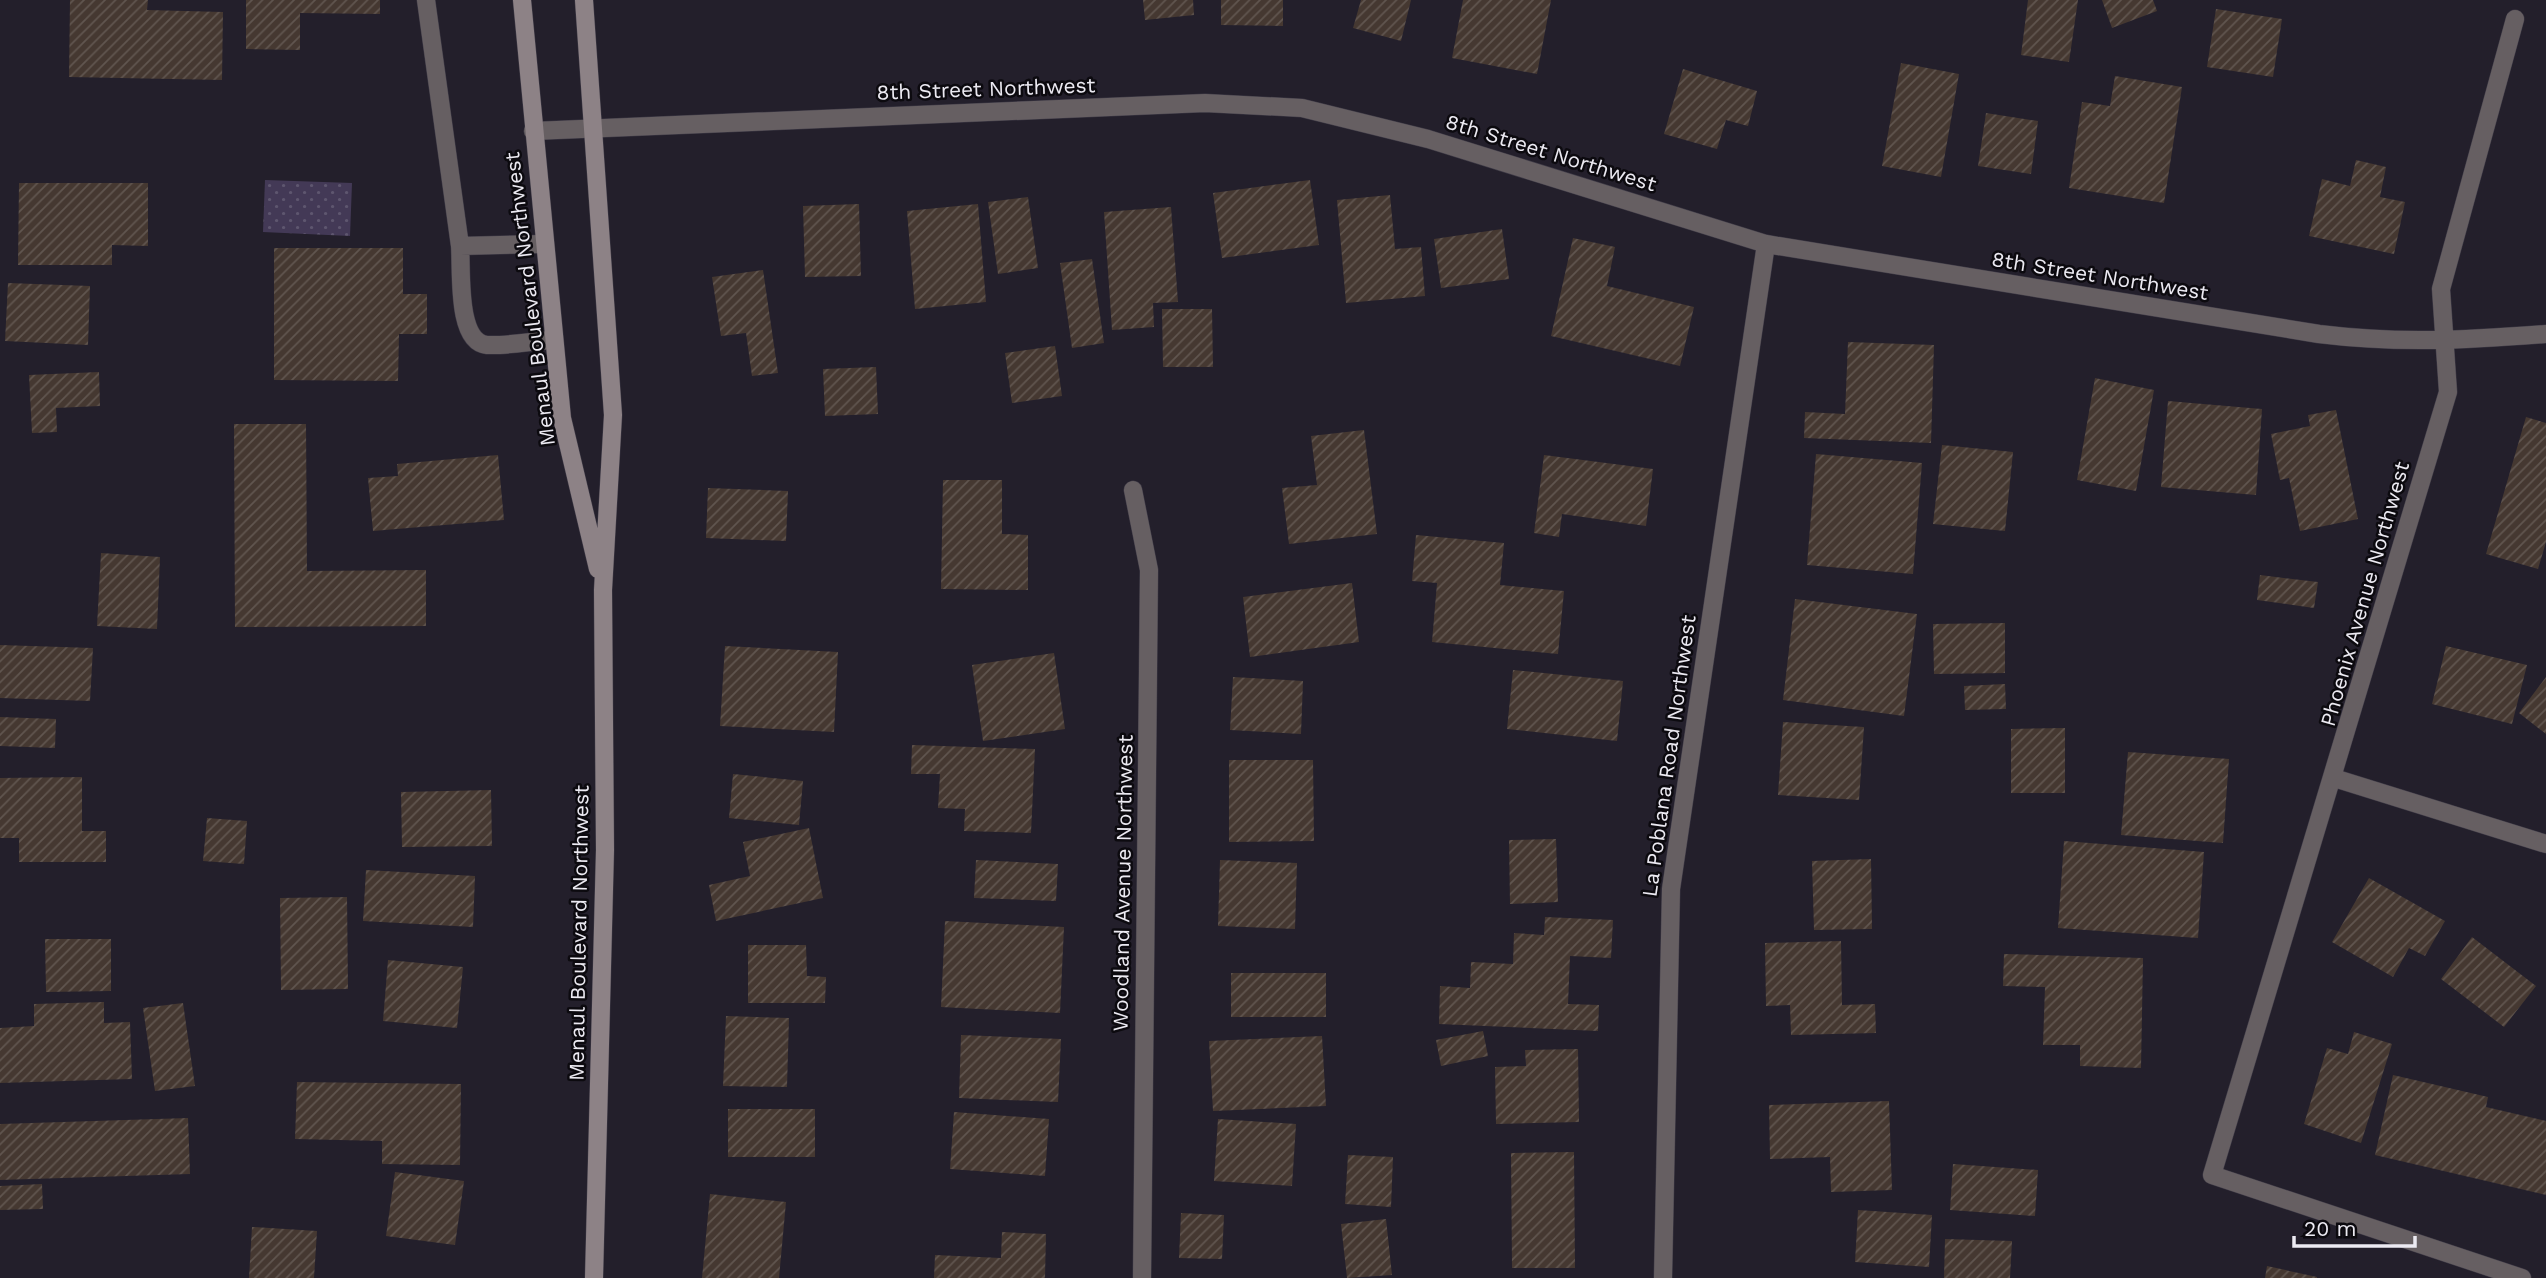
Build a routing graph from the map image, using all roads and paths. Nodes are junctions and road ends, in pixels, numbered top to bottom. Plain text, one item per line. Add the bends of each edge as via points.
1 (426, 0) edge
2 (522, 0) edge
3 (584, 0) edge
4 (2515, 19) dead end
5 (593, 129) junction
6 (533, 131) junction
7 (543, 244) junction
8 (1766, 244) junction
9 (460, 246) junction
10 (2546, 334) edge
11 (553, 340) junction
12 (2446, 342) junction
13 (1133, 490) dead end
14 (603, 590) junction
15 (2334, 778) junction
16 (2546, 844) edge
17 (594, 1278) edge
18 (1142, 1278) edge
19 (1663, 1278) edge
20 (2522, 1278) edge

1 - 9 street
2 - 6 main road, Menaul Boulevard Northwest
3 - 5 main road, Menaul Boulevard Northwest
4 - 12 street, Phoenix Avenue Northwest via 2441,289
5 - 6 street, 8th Street Northwest
5 - 8 street, 8th Street Northwest via 1205,103 1302,108 1428,139
5 - 14 main road, Menaul Boulevard Northwest via 613,415
6 - 7 main road, Menaul Boulevard Northwest
7 - 9 street
7 - 11 main road, Menaul Boulevard Northwest
8 - 12 street, 8th Street Northwest via 2319,334 2386,342
8 - 19 street, La Poblana Road Northwest via 1671,889
9 - 11 street via 465,324 471,337 485,345
10 - 12 street, 8th Street Northwest
11 - 14 main road, Menaul Boulevard Northwest via 562,418
12 - 15 street, Phoenix Avenue Northwest via 2448,392
13 - 18 street, Woodland Avenue Northwest via 1149,570
14 - 17 main road, Menaul Boulevard Northwest via 605,850
15 - 16 street
15 - 20 street, Phoenix Avenue Northwest via 2212,1175

